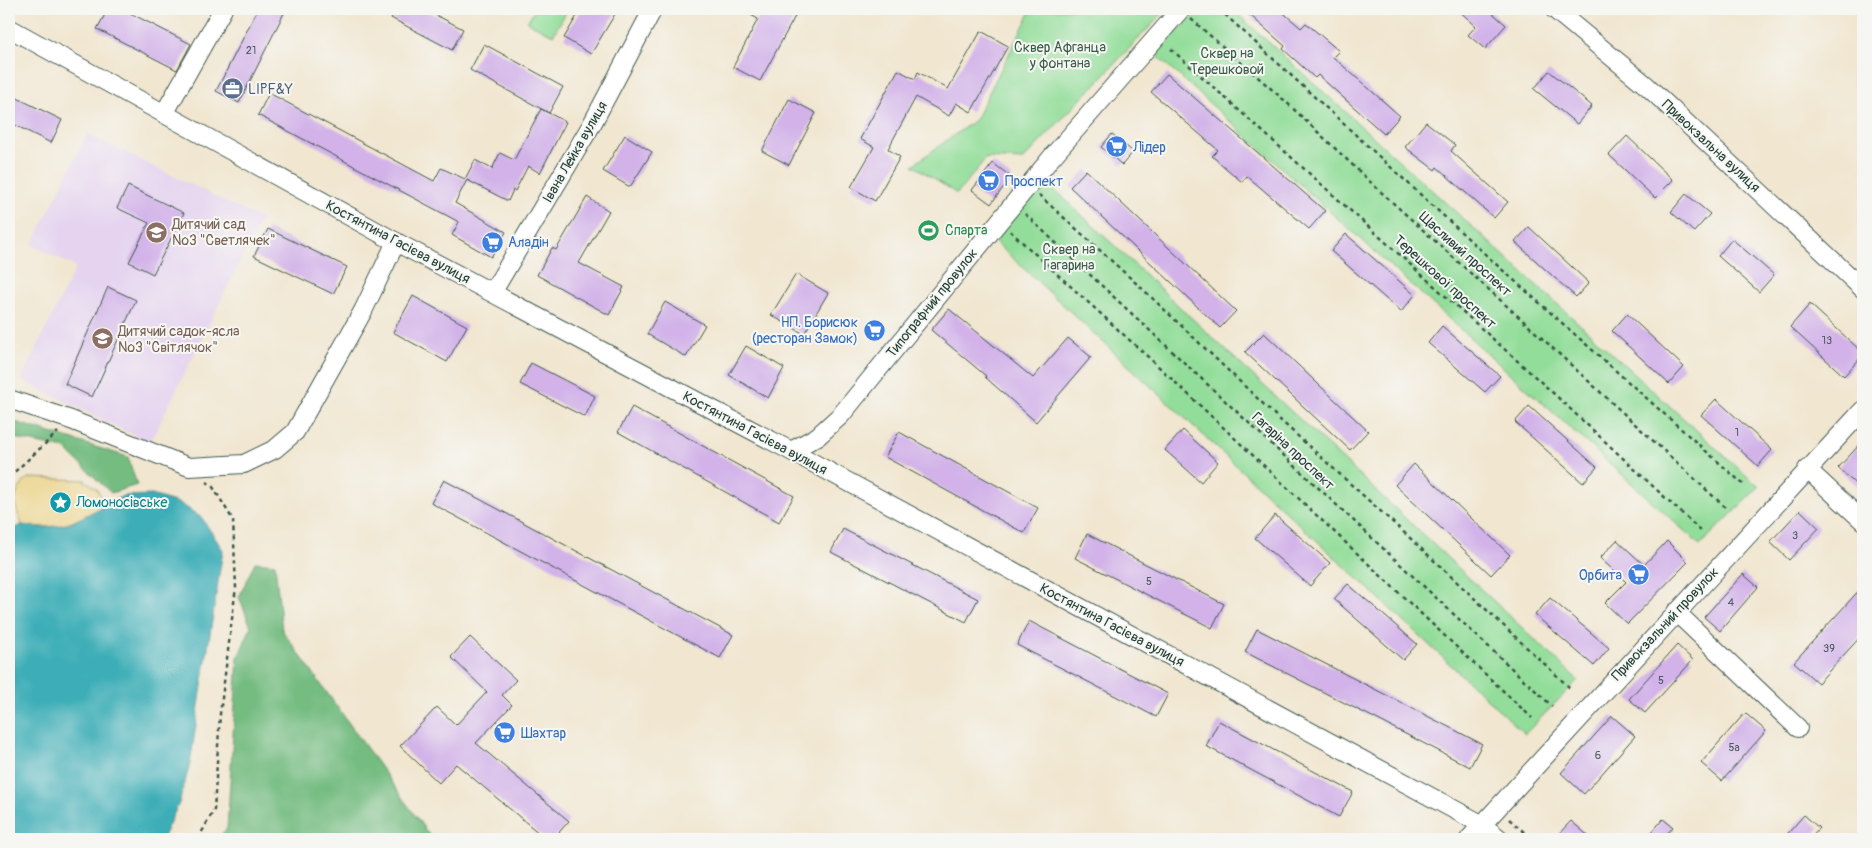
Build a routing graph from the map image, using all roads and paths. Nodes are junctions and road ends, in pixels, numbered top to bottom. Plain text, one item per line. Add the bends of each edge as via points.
1 (223, 9) edge
2 (653, 9) edge
3 (1219, 9) edge
4 (1554, 9) edge
5 (1177, 13) edge
6 (9, 28) edge
7 (1172, 49) dead end
8 (164, 114) junction
9 (1036, 192) dead end
10 (1020, 210) dead end
11 (1007, 228) dead end
12 (396, 242) junction
13 (1863, 289) edge
14 (492, 293) junction
15 (9, 399) edge
16 (1863, 410) edge
17 (71, 420) junction
18 (791, 451) junction
19 (188, 467) junction
20 (1807, 469) junction
21 (9, 477) edge
22 (1743, 484) dead end
23 (1725, 507) dead end
24 (1863, 522) edge
25 (1702, 532) dead end
26 (1676, 612) junction
27 (1570, 688) dead end
28 (1552, 706) dead end
29 (1532, 718) dead end
30 (1798, 728) dead end
31 (1497, 807) junction
32 (1481, 824) junction
33 (198, 839) edge
34 (1469, 839) edge
35 (1500, 839) edge
36 (1532, 839) edge

1 - 8 street
2 - 14 street, Івана Лейка вулиця via 592,124
3 - 22 path via 1498,266
4 - 13 street, Привокзальна вулиця via 1648,86
5 - 18 street, Типографний провулок via 1051,158 842,415 818,436
5 - 23 path, Щасливий проспект via 1284,100
6 - 8 street, Костянтина Гасієва вулиця
7 - 25 path, Терешкової проспект via 1538,379
8 - 12 street, Костянтина Гасієва вулиця
9 - 27 path
10 - 28 path, Гагаріна проспект
11 - 29 path via 1173,379
12 - 14 street, Костянтина Гасієва вулиця
12 - 19 street via 363,311 295,432 275,449 244,464
14 - 18 street, Костянтина Гасієва вулиця
15 - 17 street
16 - 20 street, Привокзальний провулок
17 - 19 street
17 - 21 path
18 - 32 street, Костянтина Гасієва вулиця
19 - 33 path via 213,487 233,520 236,587 220,714 214,810
20 - 24 street
20 - 26 street, Привокзальний провулок
26 - 30 street
26 - 31 street, Привокзальний провулок
31 - 32 street, Привокзальний провулок
31 - 36 path
32 - 34 street, Привокзальний провулок
32 - 35 street, Костянтина Гасієва вулиця

